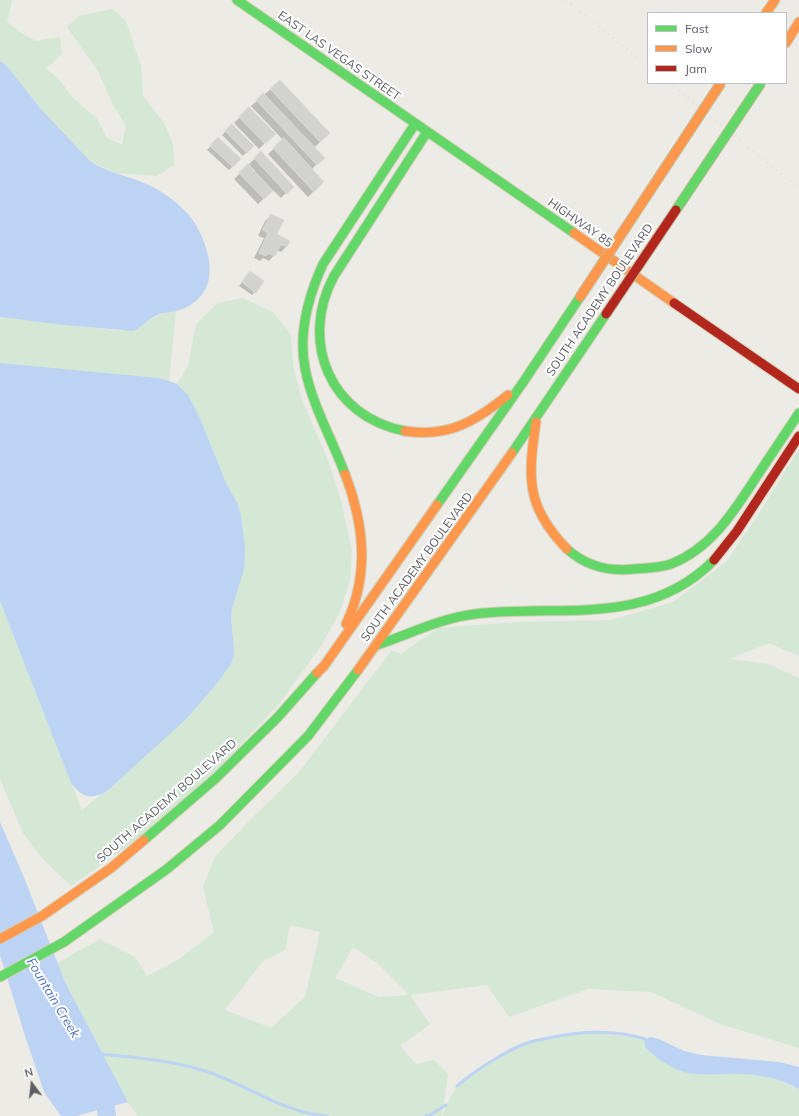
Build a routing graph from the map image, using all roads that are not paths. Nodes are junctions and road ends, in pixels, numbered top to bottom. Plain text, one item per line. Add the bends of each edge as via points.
1 (237, 0) edge
2 (775, 0) edge
3 (767, 12) edge
4 (799, 22) edge
5 (787, 41) edge
6 (720, 84) edge
7 (760, 84) edge
8 (415, 124) junction
9 (427, 132) junction
10 (524, 381) junction
11 (799, 389) edge
12 (799, 413) edge
13 (537, 416) junction
14 (799, 436) edge
15 (377, 645) junction
16 (324, 666) junction
17 (0, 939) edge
18 (0, 977) edge

1 - 8 main road, EAST LAS VEGAS STREET
2 - 3 main road
4 - 5 main road
6 - 10 main road, SOUTH ACADEMY BOULEVARD, bridge
7 - 13 main road, SOUTH ACADEMY BOULEVARD, bridge
8 - 9 main road, EAST LAS VEGAS STREET
8 - 16 main road via 323,264 308,300 303,348 306,367 312,394 357,505 363,553 361,577 352,614
9 - 10 main road via 327,288 320,323 324,363 331,381 344,399 360,412 378,423 416,433 439,432 480,416
9 - 11 main road, HIGHWAY 85
10 - 16 main road, SOUTH ACADEMY BOULEVARD
12 - 13 main road via 728,521 714,536 694,552 674,563 653,568 624,570 602,568 574,554 555,536 540,513 532,494 530,469
13 - 15 main road, SOUTH ACADEMY BOULEVARD via 506,464
14 - 15 main road via 724,549 690,580 654,600 585,611 468,616 440,621
15 - 18 main road, SOUTH ACADEMY BOULEVARD via 308,736 220,825 167,869 98,919 64,942
16 - 17 main road, SOUTH ACADEMY BOULEVARD via 278,717 216,778 111,868 42,916

